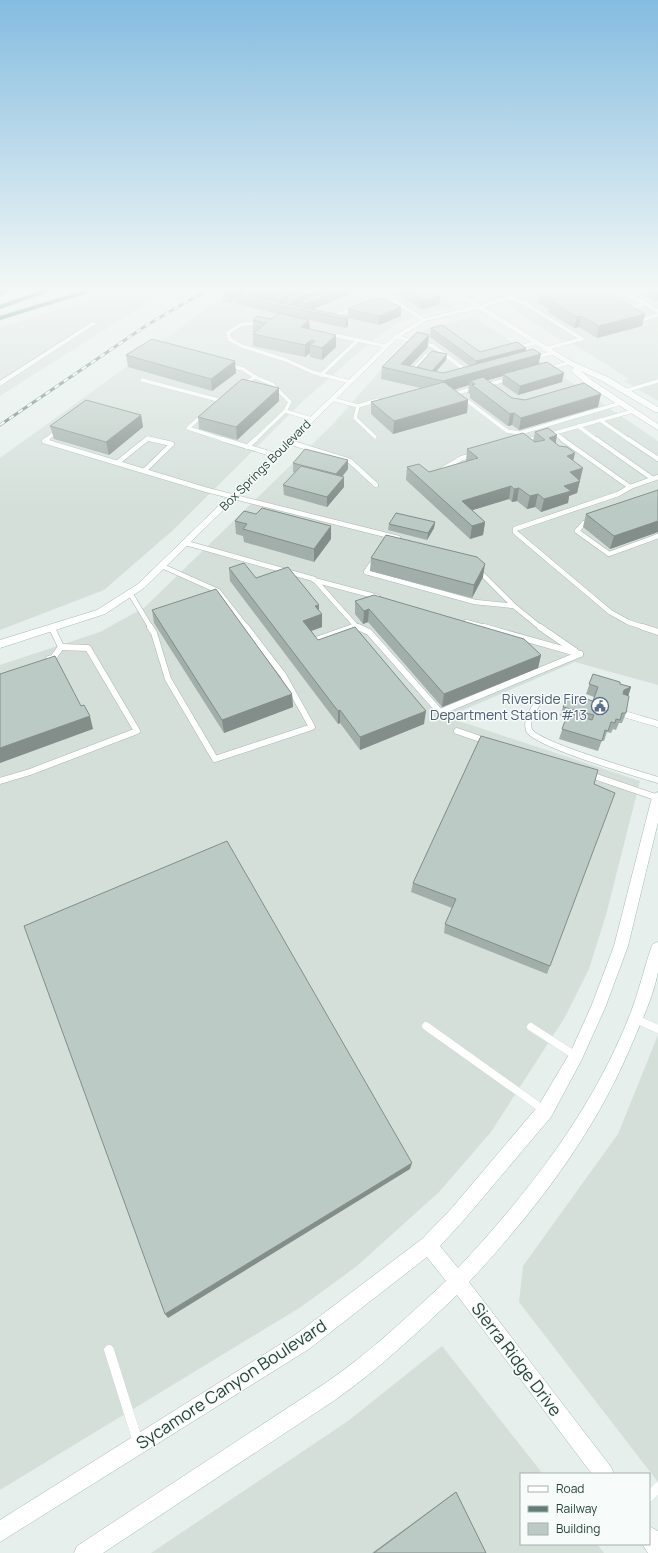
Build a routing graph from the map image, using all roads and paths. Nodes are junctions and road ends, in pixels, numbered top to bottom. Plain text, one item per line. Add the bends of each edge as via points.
1 (33, 362) edge
2 (291, 362) edge
3 (334, 362) edge
4 (370, 362) edge
5 (420, 362) edge
6 (455, 362) edge
7 (220, 363) edge
8 (568, 363) junction
9 (538, 371) edge
10 (321, 375) junction
11 (411, 376) edge
12 (464, 376) edge
13 (517, 377) edge
14 (255, 378) junction
15 (142, 380) dead end
16 (658, 381) edge
17 (350, 382) junction
18 (0, 384) edge
19 (487, 385) junction
20 (239, 388) edge
21 (493, 389) edge
22 (625, 391) junction
23 (228, 396) edge
24 (383, 398) edge
25 (332, 399) junction
26 (222, 400) junction
27 (621, 403) junction
28 (216, 405) edge
29 (358, 406) junction
30 (658, 410) edge
31 (285, 411) junction
32 (633, 411) junction
33 (205, 414) edge
34 (312, 418) junction
35 (600, 420) junction
36 (578, 426) junction
37 (61, 428) edge
38 (658, 428) edge
39 (556, 434) junction
40 (375, 437) dead end
41 (522, 441) edge
42 (289, 442) junction
43 (247, 447) junction
44 (475, 454) edge
45 (275, 455) junction
46 (658, 459) edge
47 (117, 463) junction
48 (144, 471) junction
49 (439, 472) edge
50 (656, 478) edge
51 (376, 485) dead end
52 (630, 487) junction
53 (234, 496) junction
54 (599, 517) edge
55 (390, 536) junction
56 (658, 536) edge
57 (405, 540) edge
58 (186, 542) junction
59 (386, 542) edge
60 (378, 554) edge
61 (472, 564) edge
62 (162, 566) junction
63 (314, 579) junction
64 (130, 593) junction
65 (382, 599) edge
66 (514, 606) junction
67 (459, 620) edge
68 (356, 626) junction
69 (52, 628) junction
70 (658, 632) edge
71 (316, 640) edge
72 (0, 644) edge
73 (61, 647) junction
74 (580, 654) junction
75 (46, 660) edge
76 (540, 699) dead end
77 (624, 714) edge
78 (658, 724) edge
79 (458, 731) dead end
80 (494, 743) edge
81 (582, 773) edge
82 (658, 780) edge
83 (0, 781) edge
84 (658, 798) edge
85 (658, 948) edge
86 (636, 1020) junction
87 (426, 1026) dead end
88 (531, 1027) dead end
89 (658, 1029) edge
90 (576, 1056) junction
91 (546, 1111) junction
92 (428, 1245) junction
93 (458, 1282) junction
94 (109, 1350) dead end
95 (139, 1443) junction
96 (603, 1473) edge
97 (658, 1487) edge
98 (650, 1496) edge
99 (0, 1532) edge
100 (650, 1538) edge
101 (658, 1550) edge
102 (84, 1553) edge

1 - 18 main road
2 - 10 lane
3 - 10 lane
4 - 17 main road, Box Springs Boulevard
5 - 11 lane via 409,373
6 - 12 lane via 471,375
7 - 14 lane via 251,372
8 - 9 lane
8 - 22 main road
8 - 27 main road via 588,384
10 - 17 lane
13 - 19 lane
14 - 20 lane
14 - 31 lane via 272,384 289,401
15 - 26 lane
16 - 22 lane
17 - 25 main road, Box Springs Boulevard
19 - 21 lane
19 - 27 lane via 457,393 507,431 520,433
22 - 30 main road
23 - 26 lane
24 - 29 lane
25 - 29 lane
25 - 34 main road, Box Springs Boulevard
26 - 28 lane
27 - 32 main road
29 - 40 lane via 355,418
31 - 34 lane
31 - 43 lane
32 - 35 lane
32 - 38 main road
33 - 43 lane via 188,428
34 - 42 main road, Box Springs Boulevard
35 - 36 lane
35 - 46 lane
36 - 39 lane
36 - 50 lane
37 - 47 lane via 44,441
39 - 41 lane
39 - 52 lane
42 - 45 main road, Box Springs Boulevard
42 - 51 lane via 350,461
43 - 45 lane
44 - 49 lane via 462,458
45 - 53 main road, Box Springs Boulevard
47 - 48 lane
47 - 48 lane via 148,438 172,444
48 - 53 lane
50 - 52 lane
52 - 70 lane via 618,494 515,529 515,532 610,612 628,622
53 - 55 lane
53 - 58 main road, Box Springs Boulevard
54 - 56 lane via 584,523 577,531 609,554
55 - 57 lane
55 - 59 lane
58 - 62 main road, Box Springs Boulevard
58 - 63 lane
60 - 66 lane via 366,572 474,602
61 - 66 lane
62 - 64 main road, Box Springs Boulevard
62 - 64 lane via 218,591 283,675 312,727 215,759 168,680 154,633
63 - 65 lane
63 - 68 lane
64 - 69 main road, Box Springs Boulevard via 101,612
66 - 74 lane via 531,621
67 - 74 lane
68 - 71 lane
68 - 74 lane via 369,632 440,712
69 - 72 main road, Box Springs Boulevard
69 - 73 lane
73 - 75 lane via 53,658
73 - 83 lane via 88,648 137,731
76 - 82 lane via 528,720 529,730 534,736 557,747
77 - 78 lane
79 - 80 lane
81 - 84 lane
84 - 90 main road, Sycamore Canyon Boulevard via 621,946 598,1008
85 - 86 main road
86 - 89 lane
86 - 93 main road via 609,1080 567,1152 536,1194
87 - 91 lane
88 - 90 lane
90 - 91 main road, Sycamore Canyon Boulevard
91 - 92 main road, Sycamore Canyon Boulevard
92 - 93 main road, Sierra Ridge Drive
92 - 95 main road, Sycamore Canyon Boulevard via 302,1342
93 - 96 main road, Sierra Ridge Drive
93 - 102 main road via 359,1370
94 - 95 lane
95 - 99 main road, Sycamore Canyon Boulevard
97 - 98 lane
100 - 101 main road

